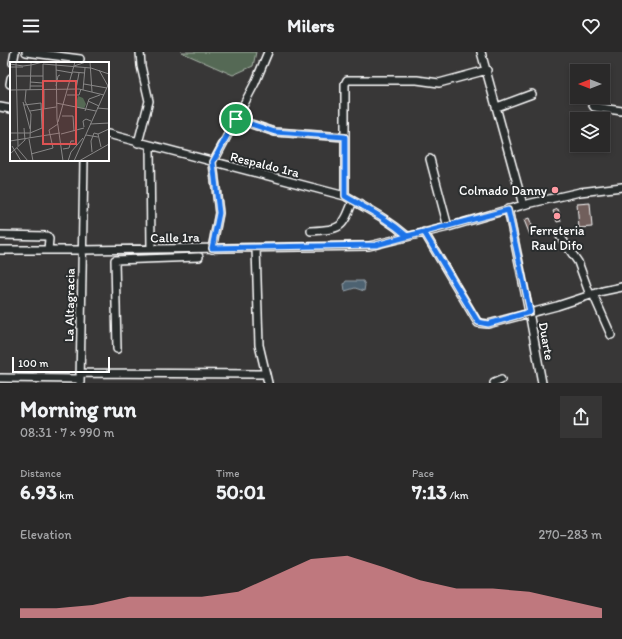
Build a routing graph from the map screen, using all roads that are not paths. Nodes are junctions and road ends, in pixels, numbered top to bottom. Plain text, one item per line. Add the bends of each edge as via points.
1 (15, 52) edge
2 (26, 52) edge
3 (140, 52) edge
4 (268, 52) edge
5 (481, 52) edge
6 (80, 58) edge
7 (13, 62) edge
8 (487, 70) junction
9 (532, 94) dead end
10 (592, 104) edge
11 (0, 107) edge
12 (497, 107) junction
13 (10, 109) edge
14 (622, 111) edge
15 (236, 119) junction
16 (109, 134) edge
17 (345, 137) junction
18 (138, 143) junction
19 (150, 146) junction
20 (430, 159) dead end
21 (84, 161) edge
22 (213, 162) junction
23 (622, 187) edge
24 (345, 196) junction
25 (353, 201) junction
26 (523, 205) junction
27 (508, 210) junction
28 (448, 227) junction
29 (311, 231) dead end
30 (424, 232) junction
31 (0, 235) edge
32 (407, 236) junction
33 (560, 236) dead end
34 (212, 248) junction
35 (256, 248) junction
36 (151, 249) junction
37 (0, 250) edge
38 (48, 250) junction
39 (81, 250) junction
40 (115, 250) junction
41 (199, 257) dead end
42 (114, 260) junction
43 (622, 287) edge
44 (591, 295) junction
45 (530, 312) junction
46 (611, 335) dead end
47 (117, 349) dead end
48 (265, 374) junction
49 (0, 378) edge
50 (80, 378) edge
51 (15, 381) edge
52 (43, 381) edge
53 (268, 383) edge
54 (542, 383) edge

1 - 7 street
2 - 6 street
3 - 18 street via 140,66 148,101
4 - 15 street
5 - 8 street
8 - 12 street
8 - 17 street via 439,82 347,80
9 - 12 street
10 - 14 street via 594,107
11 - 13 street
12 - 26 street
15 - 17 street via 275,132
15 - 22 street
16 - 18 street, Respaldo 1ra
17 - 24 street
18 - 19 street, Respaldo 1ra
19 - 22 street, Respaldo 1ra
19 - 36 street
20 - 28 street
21 - 39 street, La Altagracia
22 - 24 street, Respaldo 1ra
22 - 34 street via 219,213
23 - 26 street, Calle 1ra via 580,192
24 - 25 street, Respaldo 1ra
25 - 29 street via 345,221 338,228
25 - 32 street, Respaldo 1ra via 392,223
26 - 27 street, Calle 1ra
27 - 28 street, Calle 1ra
27 - 45 street, Duarte
28 - 30 street, Calle 1ra
30 - 32 street, Calle 1ra
30 - 45 street via 478,322 488,324
31 - 38 street via 47,236
32 - 35 street, Calle 1ra via 369,246
33 - 44 street via 578,262
34 - 35 street, Calle 1ra
34 - 36 street, Calle 1ra
35 - 48 street via 258,345
36 - 40 street, Calle 1ra
37 - 38 street, Calle 1ra
38 - 39 street, Calle 1ra
39 - 40 street, Calle 1ra
39 - 50 street, La Altagracia
40 - 42 street
41 - 42 street
42 - 47 street
43 - 44 street
44 - 45 street
44 - 46 street
45 - 54 street, Duarte
48 - 50 street
48 - 53 street
49 - 51 street
50 - 52 street
51 - 52 street

